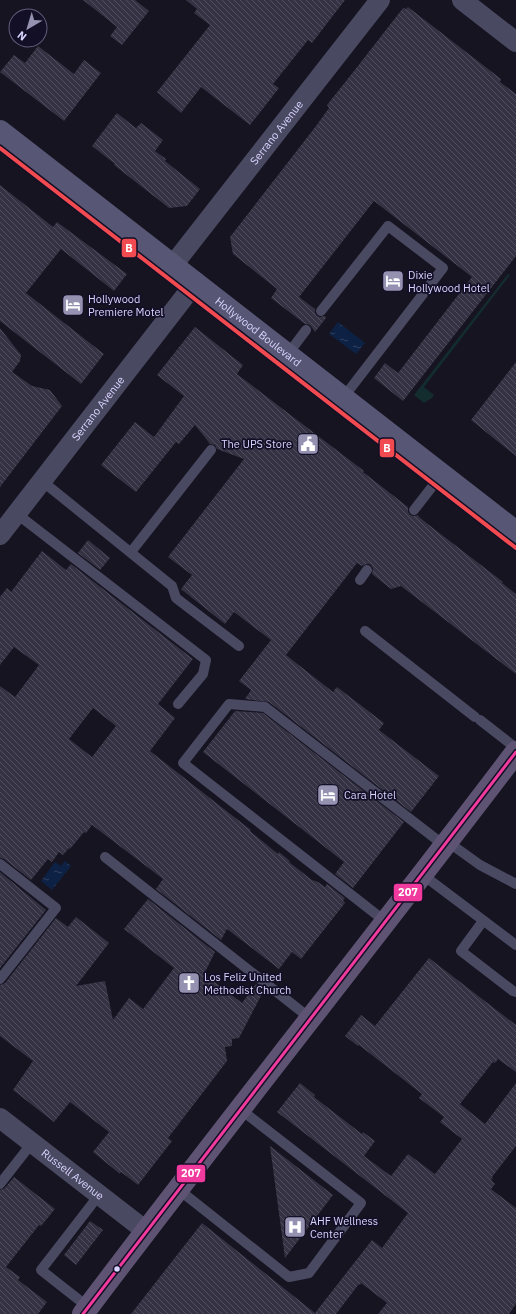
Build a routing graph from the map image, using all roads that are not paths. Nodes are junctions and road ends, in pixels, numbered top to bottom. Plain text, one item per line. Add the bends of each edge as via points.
1 (380, 0) edge
2 (462, 0) edge
3 (516, 42) edge
4 (0, 131) edge
5 (173, 265) junction
6 (196, 282) junction
7 (321, 311) dead end
8 (306, 330) dead end
9 (288, 354) junction
10 (343, 398) junction
11 (211, 450) dead end
12 (442, 474) junction
13 (42, 481) junction
14 (414, 510) dead end
15 (17, 514) junction
16 (516, 532) edge
17 (0, 535) edge
18 (131, 552) junction
19 (367, 570) dead end
20 (360, 580) dead end
21 (365, 631) dead end
22 (239, 646) dead end
23 (178, 704) dead end
24 (516, 748) edge
25 (516, 752) edge
26 (446, 844) junction
27 (105, 857) dead end
28 (0, 864) edge
29 (423, 875) junction
30 (516, 884) edge
31 (483, 921) junction
32 (386, 922) junction
33 (516, 945) edge
34 (0, 980) edge
35 (516, 992) edge
36 (311, 1019) junction
37 (240, 1109) junction
38 (0, 1118) edge
39 (32, 1143) junction
40 (0, 1184) edge
41 (178, 1189) junction
42 (99, 1195) junction
43 (146, 1231) junction
44 (85, 1310) edge

1 - 5 street, Serrano Avenue
2 - 3 street
4 - 5 main road, Hollywood Boulevard
5 - 6 main road, Hollywood Boulevard
6 - 9 main road, Hollywood Boulevard
6 - 13 street, Serrano Avenue
7 - 10 lane via 388,226 443,268
8 - 9 lane
9 - 10 main road, Hollywood Boulevard
10 - 12 main road, Hollywood Boulevard
11 - 18 lane
12 - 14 lane
12 - 16 main road, Hollywood Boulevard
13 - 15 street, Serrano Avenue
13 - 18 lane
15 - 17 street, Serrano Avenue
15 - 23 lane via 206,660 203,674
18 - 22 lane via 172,586 176,598
19 - 20 lane
21 - 24 lane
25 - 26 main road
26 - 29 main road
26 - 30 lane
26 - 32 lane via 266,707 229,704 183,763
27 - 36 lane
28 - 34 lane via 56,908
29 - 31 lane
29 - 32 main road
31 - 33 lane
31 - 35 lane via 461,951
32 - 36 main road
36 - 37 main road
37 - 41 main road
37 - 41 lane via 361,1203 309,1273 289,1277
38 - 39 street, Russell Avenue
39 - 40 lane
39 - 42 street, Russell Avenue
41 - 43 main road
42 - 43 street, Russell Avenue
42 - 44 lane via 41,1270
43 - 44 main road

